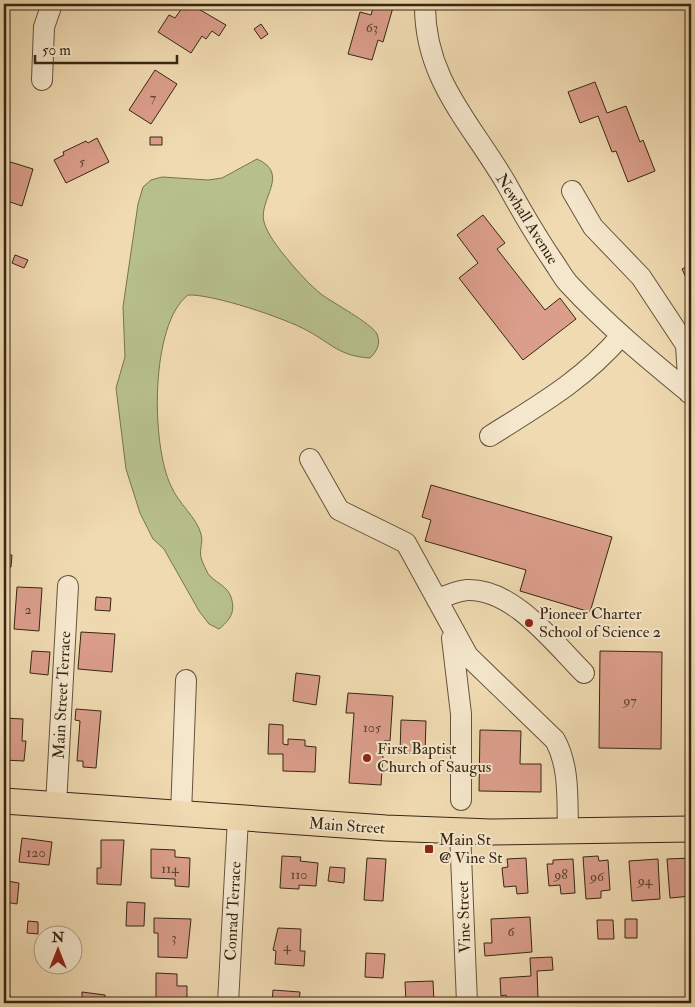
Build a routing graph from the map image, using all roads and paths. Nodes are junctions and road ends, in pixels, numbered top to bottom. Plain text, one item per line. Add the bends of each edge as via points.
1 (52, 4) edge
2 (425, 4) edge
3 (42, 80) dead end
4 (572, 191) dead end
5 (621, 336) junction
6 (690, 394) edge
7 (490, 436) dead end
8 (310, 459) dead end
9 (68, 586) dead end
10 (437, 600) junction
11 (451, 626) junction
12 (584, 673) dead end
13 (186, 680) dead end
14 (461, 800) dead end
15 (4, 801) edge
16 (56, 805) junction
17 (181, 814) junction
18 (238, 818) junction
19 (691, 829) edge
20 (460, 831) junction
21 (568, 831) junction
22 (228, 1003) edge
23 (467, 1003) edge

1 - 3 street via 44,27
2 - 5 street, Newhall Avenue via 427,39 434,62 470,130 566,281
4 - 6 street via 593,227 640,277 686,345
5 - 6 street, Newhall Avenue
5 - 7 street via 581,376
8 - 10 street via 339,510 406,543
9 - 16 street, Main Street Terrace
10 - 11 street
10 - 12 street via 455,592 478,591 507,602 534,622
11 - 14 street via 462,714
11 - 21 street via 468,656 550,734 558,746 566,778
13 - 17 street
15 - 16 main road, Main Street
16 - 17 main road, Main Street
17 - 18 main road, Main Street
18 - 20 main road, Main Street
18 - 22 street, Conrad Terrace
19 - 21 main road, Main Street
20 - 21 main road, Main Street
20 - 23 street, Vine Street

